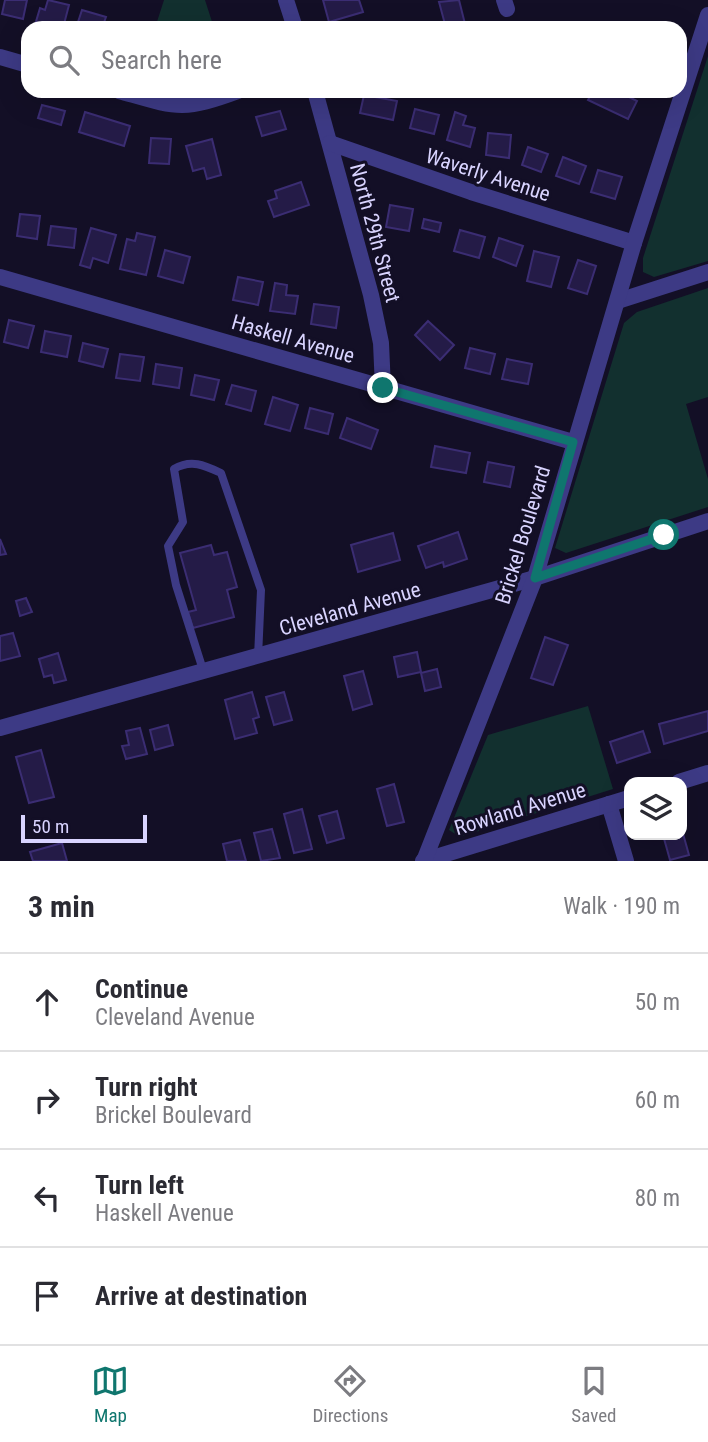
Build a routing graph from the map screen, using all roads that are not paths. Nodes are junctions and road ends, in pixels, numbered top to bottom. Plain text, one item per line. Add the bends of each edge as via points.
1 (286, 0) edge
2 (708, 15) edge
3 (293, 21) edge
4 (0, 57) edge
5 (21, 63) edge
6 (687, 80) edge
7 (143, 98) edge
8 (219, 98) edge
9 (316, 98) edge
10 (681, 98) edge
11 (330, 143) junction
12 (634, 243) junction
13 (708, 272) edge
14 (0, 276) edge
15 (618, 301) junction
16 (383, 388) junction
17 (573, 442) junction
18 (708, 521) edge
19 (535, 578) junction
20 (258, 657) junction
21 (204, 673) junction
22 (0, 728) edge
23 (708, 773) edge
24 (687, 780) edge
25 (624, 800) edge
26 (609, 804) junction
27 (424, 861) edge
28 (626, 861) edge

1 - 3 street
2 - 6 street, Brickel Boulevard
4 - 5 street
7 - 8 street via 174,107 198,106
9 - 11 street, North 29th Street
10 - 12 street, Brickel Boulevard
11 - 12 street, Waverly Avenue
11 - 16 street, North 29th Street via 381,343
12 - 15 street, Brickel Boulevard
13 - 15 street
14 - 16 street, Haskell Avenue
15 - 17 street, Brickel Boulevard
16 - 17 street, Haskell Avenue
17 - 19 street, Brickel Boulevard
18 - 19 street, Cleveland Avenue
19 - 20 street, Cleveland Avenue
19 - 27 street, Brickel Boulevard
20 - 21 street, Cleveland Avenue
20 - 21 lane via 261,590 221,473 205,466 181,465 174,469 183,522 168,546
21 - 22 street, Cleveland Avenue
23 - 24 street
25 - 26 street, Rowland Avenue
26 - 27 street, Rowland Avenue
26 - 28 street

